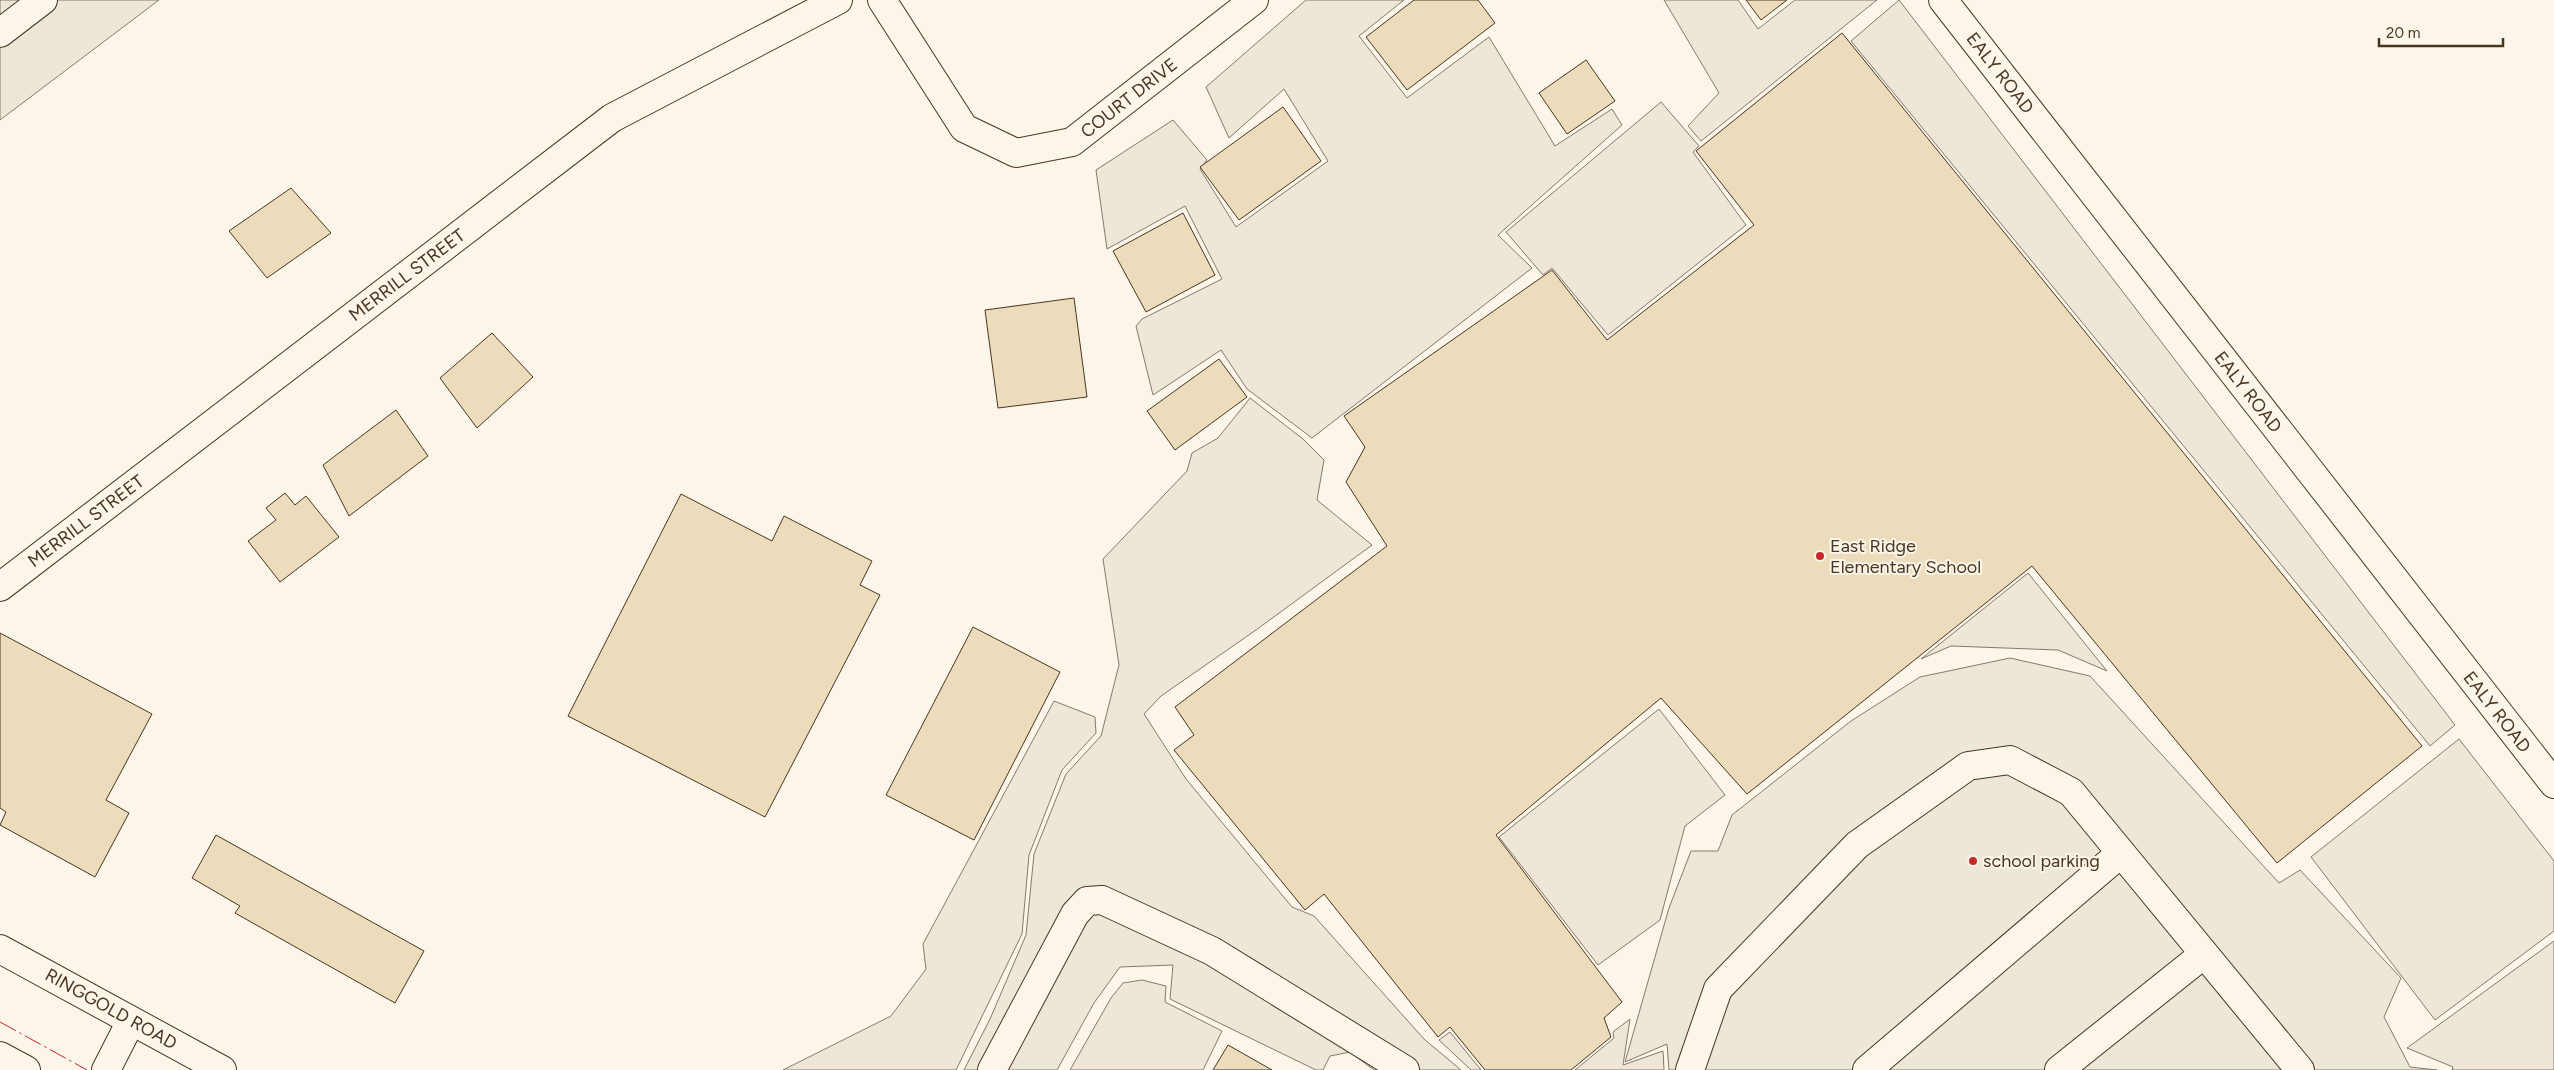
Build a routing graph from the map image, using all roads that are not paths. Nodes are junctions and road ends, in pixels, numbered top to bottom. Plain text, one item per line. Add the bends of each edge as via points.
1 (43, 0) edge
2 (838, 0) edge
3 (882, 0) edge
4 (1254, 0) edge
5 (1943, 0) edge
6 (0, 33) edge
7 (0, 587) edge
8 (2554, 784) edge
9 (2120, 853) junction
10 (0, 949) edge
11 (2204, 954) junction
12 (131, 1020) junction
13 (0, 1056) edge
14 (26, 1070) edge
15 (106, 1070) edge
16 (222, 1070) edge
17 (992, 1070) edge
18 (1405, 1070) edge
19 (1690, 1070) edge
20 (1867, 1070) edge
21 (2059, 1070) edge
22 (2300, 1070) edge

1 - 6 street
2 - 7 street, MERRILL STREET via 612,118
3 - 4 street, COURT DRIVE via 964,128 1016,153 1072,142
5 - 8 street, EALY ROAD
9 - 11 street
9 - 19 street via 2071,792 2010,760 1968,766 1857,846 1718,990
9 - 20 street
10 - 12 street, RINGGOLD ROAD
11 - 21 street
11 - 22 street
12 - 15 street
12 - 16 street, RINGGOLD ROAD
13 - 14 street
17 - 18 street via 1075,914 1088,901 1102,900 1212,951

